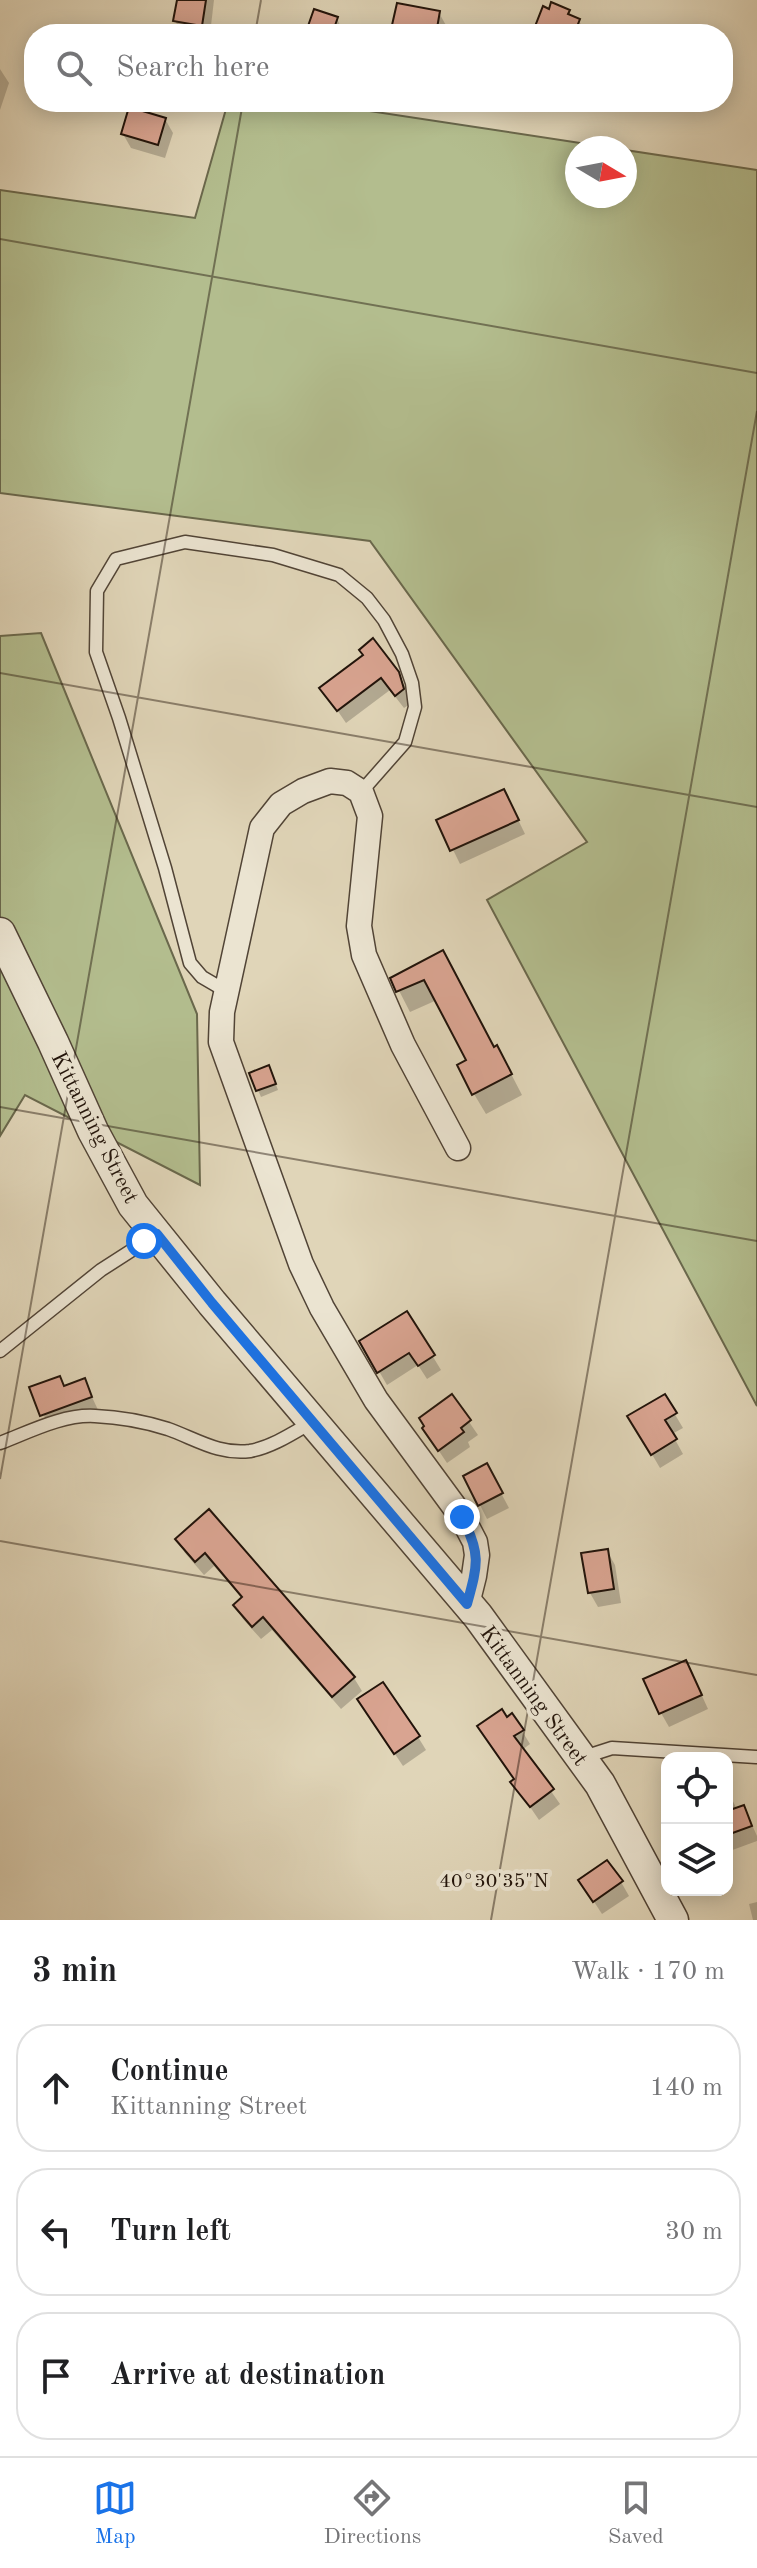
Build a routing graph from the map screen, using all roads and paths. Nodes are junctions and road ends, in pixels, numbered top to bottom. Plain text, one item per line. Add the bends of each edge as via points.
1 (361, 792) junction
2 (0, 933) edge
3 (226, 991) junction
4 (458, 1148) dead end
5 (157, 1234) junction
6 (0, 1351) edge
7 (313, 1422) junction
8 (0, 1443) edge
9 (467, 1604) junction
10 (756, 1757) edge
11 (581, 1758) junction
12 (673, 1920) edge

1 - 3 street via 330,781 281,804 262,828
1 - 3 lane via 405,742 415,707 402,654 367,598 339,575 273,555 185,542 116,559 97,591 96,652 190,963
1 - 4 street via 370,816 359,926 364,955 403,1045
2 - 5 street, Kittanning Street via 93,1131 133,1205
3 - 9 street via 221,1042 301,1264 376,1400 475,1542
5 - 6 lane via 101,1270
5 - 7 street, Kittanning Street
7 - 8 lane via 252,1451 228,1452 168,1429 93,1415
7 - 9 street, Kittanning Street
9 - 11 street, Kittanning Street
10 - 11 lane via 612,1748
11 - 12 street, Kittanning Street

